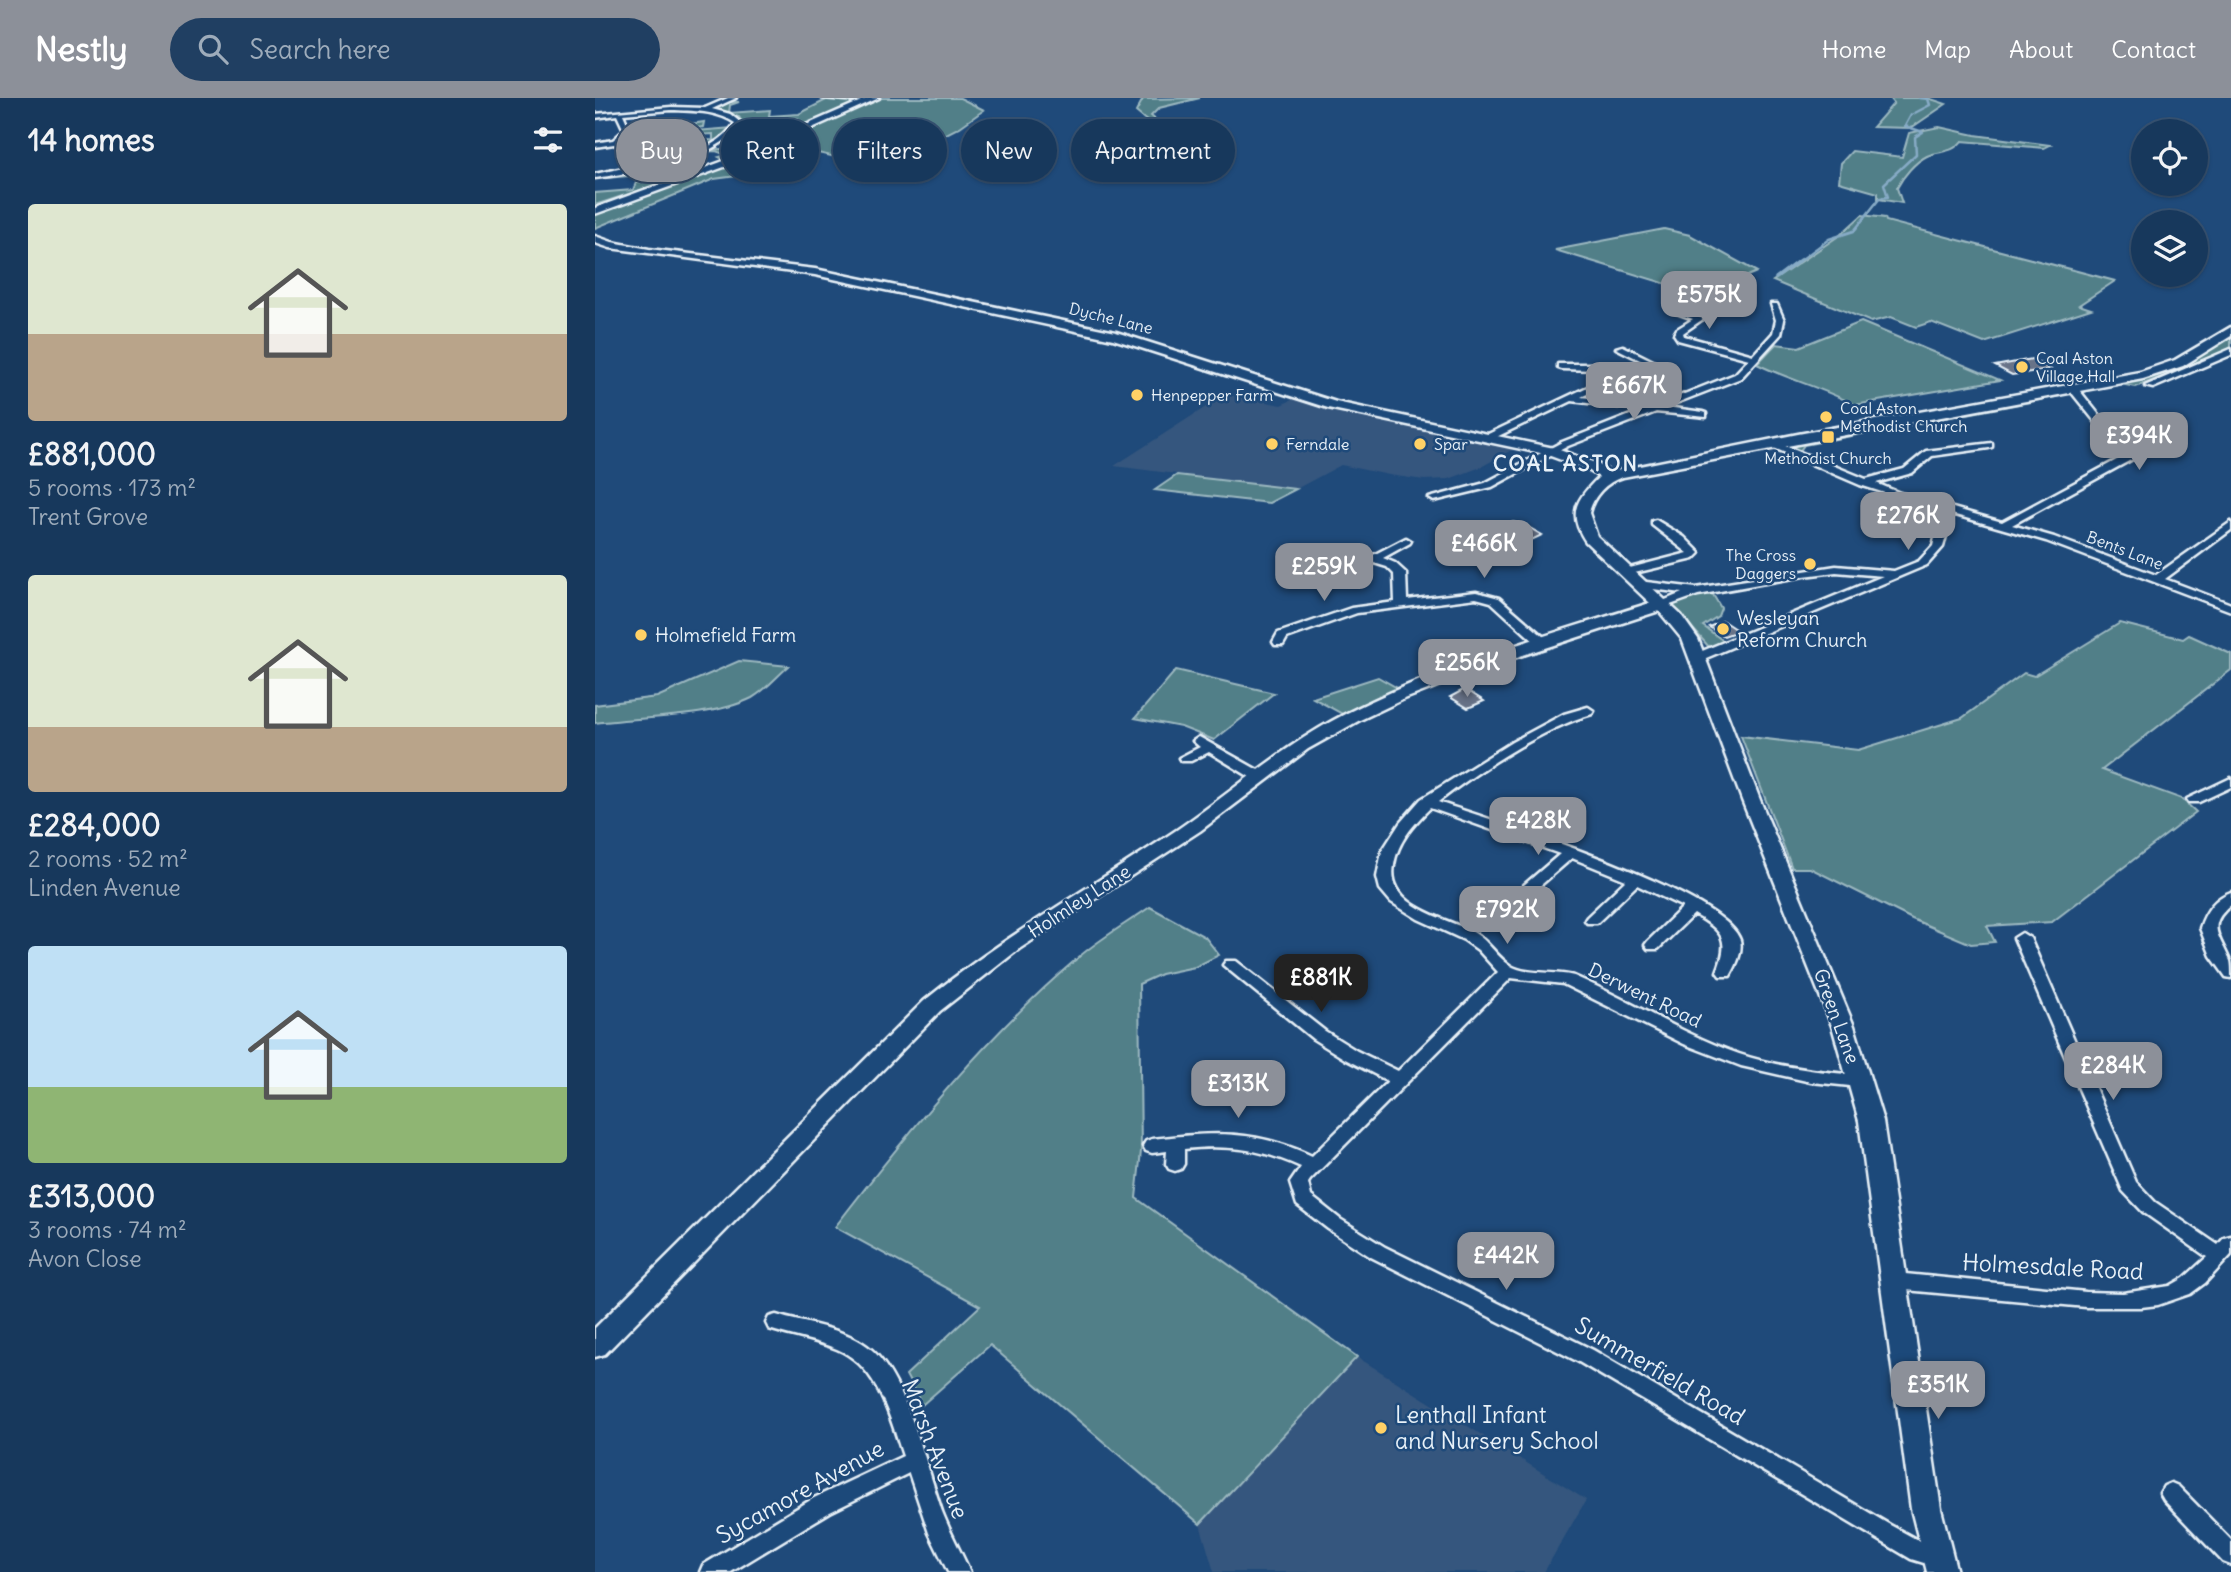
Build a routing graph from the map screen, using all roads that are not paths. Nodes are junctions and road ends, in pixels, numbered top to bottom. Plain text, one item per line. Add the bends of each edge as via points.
1 (733, 98) edge
2 (825, 98) edge
3 (872, 99) edge
4 (654, 102) dead end
5 (653, 110) junction
6 (706, 110) junction
7 (619, 113) junction
8 (595, 116) edge
9 (615, 142) joint
10 (595, 145) edge
11 (707, 148) edge
12 (616, 173) edge
13 (595, 176) edge
14 (628, 198) joint
15 (595, 209) edge
16 (595, 239) edge
17 (1774, 306) dead end
18 (1679, 311) dead end
19 (2231, 331) edge
20 (1620, 348) dead end
21 (2231, 352) edge
22 (1756, 359) junction
23 (1560, 366) dead end
24 (1622, 375) junction
25 (2150, 386) dead end
26 (2073, 388) junction
27 (1570, 398) junction
28 (1656, 409) junction
29 (1703, 415) dead end
30 (1487, 438) junction
31 (1770, 443) junction
32 (1989, 446) dead end
33 (1549, 451) junction
34 (1608, 477) junction
35 (1864, 483) junction
36 (1434, 498) dead end
37 (1948, 509) junction
38 (1656, 523) dead end
39 (2006, 524) junction
40 (2231, 525) edge
41 (1406, 541) dead end
42 (1375, 559) junction
43 (1342, 567) dead end
44 (1850, 570) junction
45 (1896, 573) junction
46 (1632, 578) junction
47 (2157, 580) junction
48 (1863, 587) junction
49 (1695, 592) junction
50 (1661, 605) junction
51 (1401, 606) junction
52 (2231, 608) edge
53 (1541, 641) junction
54 (1279, 642) dead end
55 (1699, 657) junction
56 (1588, 711) dead end
57 (1187, 758) dead end
58 (1260, 777) junction
59 (2231, 782) edge
60 (2194, 799) dead end
61 (1426, 802) junction
62 (1571, 852) junction
63 (1635, 880) junction
64 (1529, 888) dead end
65 (2231, 897) edge
66 (1693, 906) junction
67 (1591, 920) dead end
68 (2022, 938) dead end
69 (1653, 945) dead end
70 (1231, 965) dead end
71 (1508, 971) junction
72 (1725, 972) dead end
73 (2231, 973) edge
74 (1401, 1080) junction
75 (1860, 1081) junction
76 (1176, 1143) junction
77 (1152, 1146) dead end
78 (1175, 1164) dead end
79 (1314, 1165) junction
80 (2225, 1250) edge
81 (1895, 1281) junction
82 (776, 1323) dead end
83 (595, 1346) edge
84 (915, 1460) junction
85 (2171, 1493) dead end
86 (2231, 1555) edge
87 (1940, 1565) edge
88 (711, 1572) edge
89 (959, 1572) edge

1 - 6 street
2 - 3 street
3 - 14 main road via 724,164
4 - 5 street
5 - 6 street
5 - 7 street
6 - 11 street via 733,117 738,123 737,130
7 - 8 street
7 - 9 street via 627,130
9 - 10 street
12 - 13 street
14 - 15 main road
16 - 30 main road, Dyche Lane via 649,252 815,272 1116,335 1333,405
17 - 22 street via 1780,327
18 - 22 street via 1699,319 1680,331 1681,338
19 - 26 main road via 2162,370
20 - 24 street via 1649,361
21 - 25 street
22 - 28 street via 1738,376
23 - 24 street via 1598,367
24 - 27 street
26 - 31 main road
26 - 39 street via 2099,423 2141,442 2144,450
27 - 28 street
27 - 30 street
28 - 29 street
28 - 33 street
30 - 33 main road, Dyche Lane
31 - 34 main road
31 - 35 street, Bents Lane
32 - 35 street via 1929,453 1908,471
33 - 34 main road, Dyche Lane
33 - 36 street via 1504,478
34 - 46 main road, Green Lane via 1582,508 1581,520 1591,539
35 - 37 street, Bents Lane
37 - 39 street, Bents Lane
37 - 45 street via 1933,555
38 - 46 street via 1695,553
39 - 47 street, Bents Lane
40 - 47 street
41 - 42 street
42 - 43 street
42 - 51 street via 1400,573
44 - 45 street
44 - 48 street
44 - 49 street via 1822,570
45 - 48 street
46 - 49 street
46 - 50 main road, Green Lane
47 - 52 street, Bents Lane
48 - 55 street
49 - 50 street
50 - 53 main road, Holmley Lane
50 - 55 main road, Green Lane via 1685,630
51 - 53 street via 1465,595 1487,597
51 - 54 street via 1355,610 1312,631 1282,636
53 - 58 main road, Holmley Lane via 1423,683 1375,706 1298,747
55 - 75 main road, Green Lane via 1838,1013
56 - 61 street via 1568,717
57 - 58 street via 1203,744
58 - 83 main road, Holmley Lane via 947,993
59 - 60 street
61 - 62 street
61 - 71 street via 1395,841 1385,867 1388,891 1411,909 1482,944
62 - 63 street
62 - 64 street
63 - 66 street
63 - 67 street
65 - 73 street via 2213,913 2208,928
66 - 69 street
66 - 72 street via 1730,935 1732,953
68 - 80 street via 2129,1186 2149,1207
70 - 74 street via 1319,1035
71 - 74 street, Summerfield Road
71 - 75 street, Derwent Road via 1562,978 1739,1059 1811,1077
74 - 79 street, Summerfield Road
75 - 81 main road, Green Lane via 1871,1121
76 - 77 street
76 - 78 street
76 - 79 street via 1244,1140 1284,1150
79 - 87 street, Summerfield Road via 1299,1183 1299,1192 1334,1224 1378,1252 1556,1339
80 - 81 street, Holmesdale Road via 2198,1278 2178,1291 2152,1298 2117,1300
81 - 87 main road, Green Lane via 1926,1509
82 - 84 street, Marsh Avenue via 839,1341 863,1353 879,1372
84 - 88 street, Sycamore Avenue via 822,1505
84 - 89 street, Marsh Avenue
85 - 86 street

